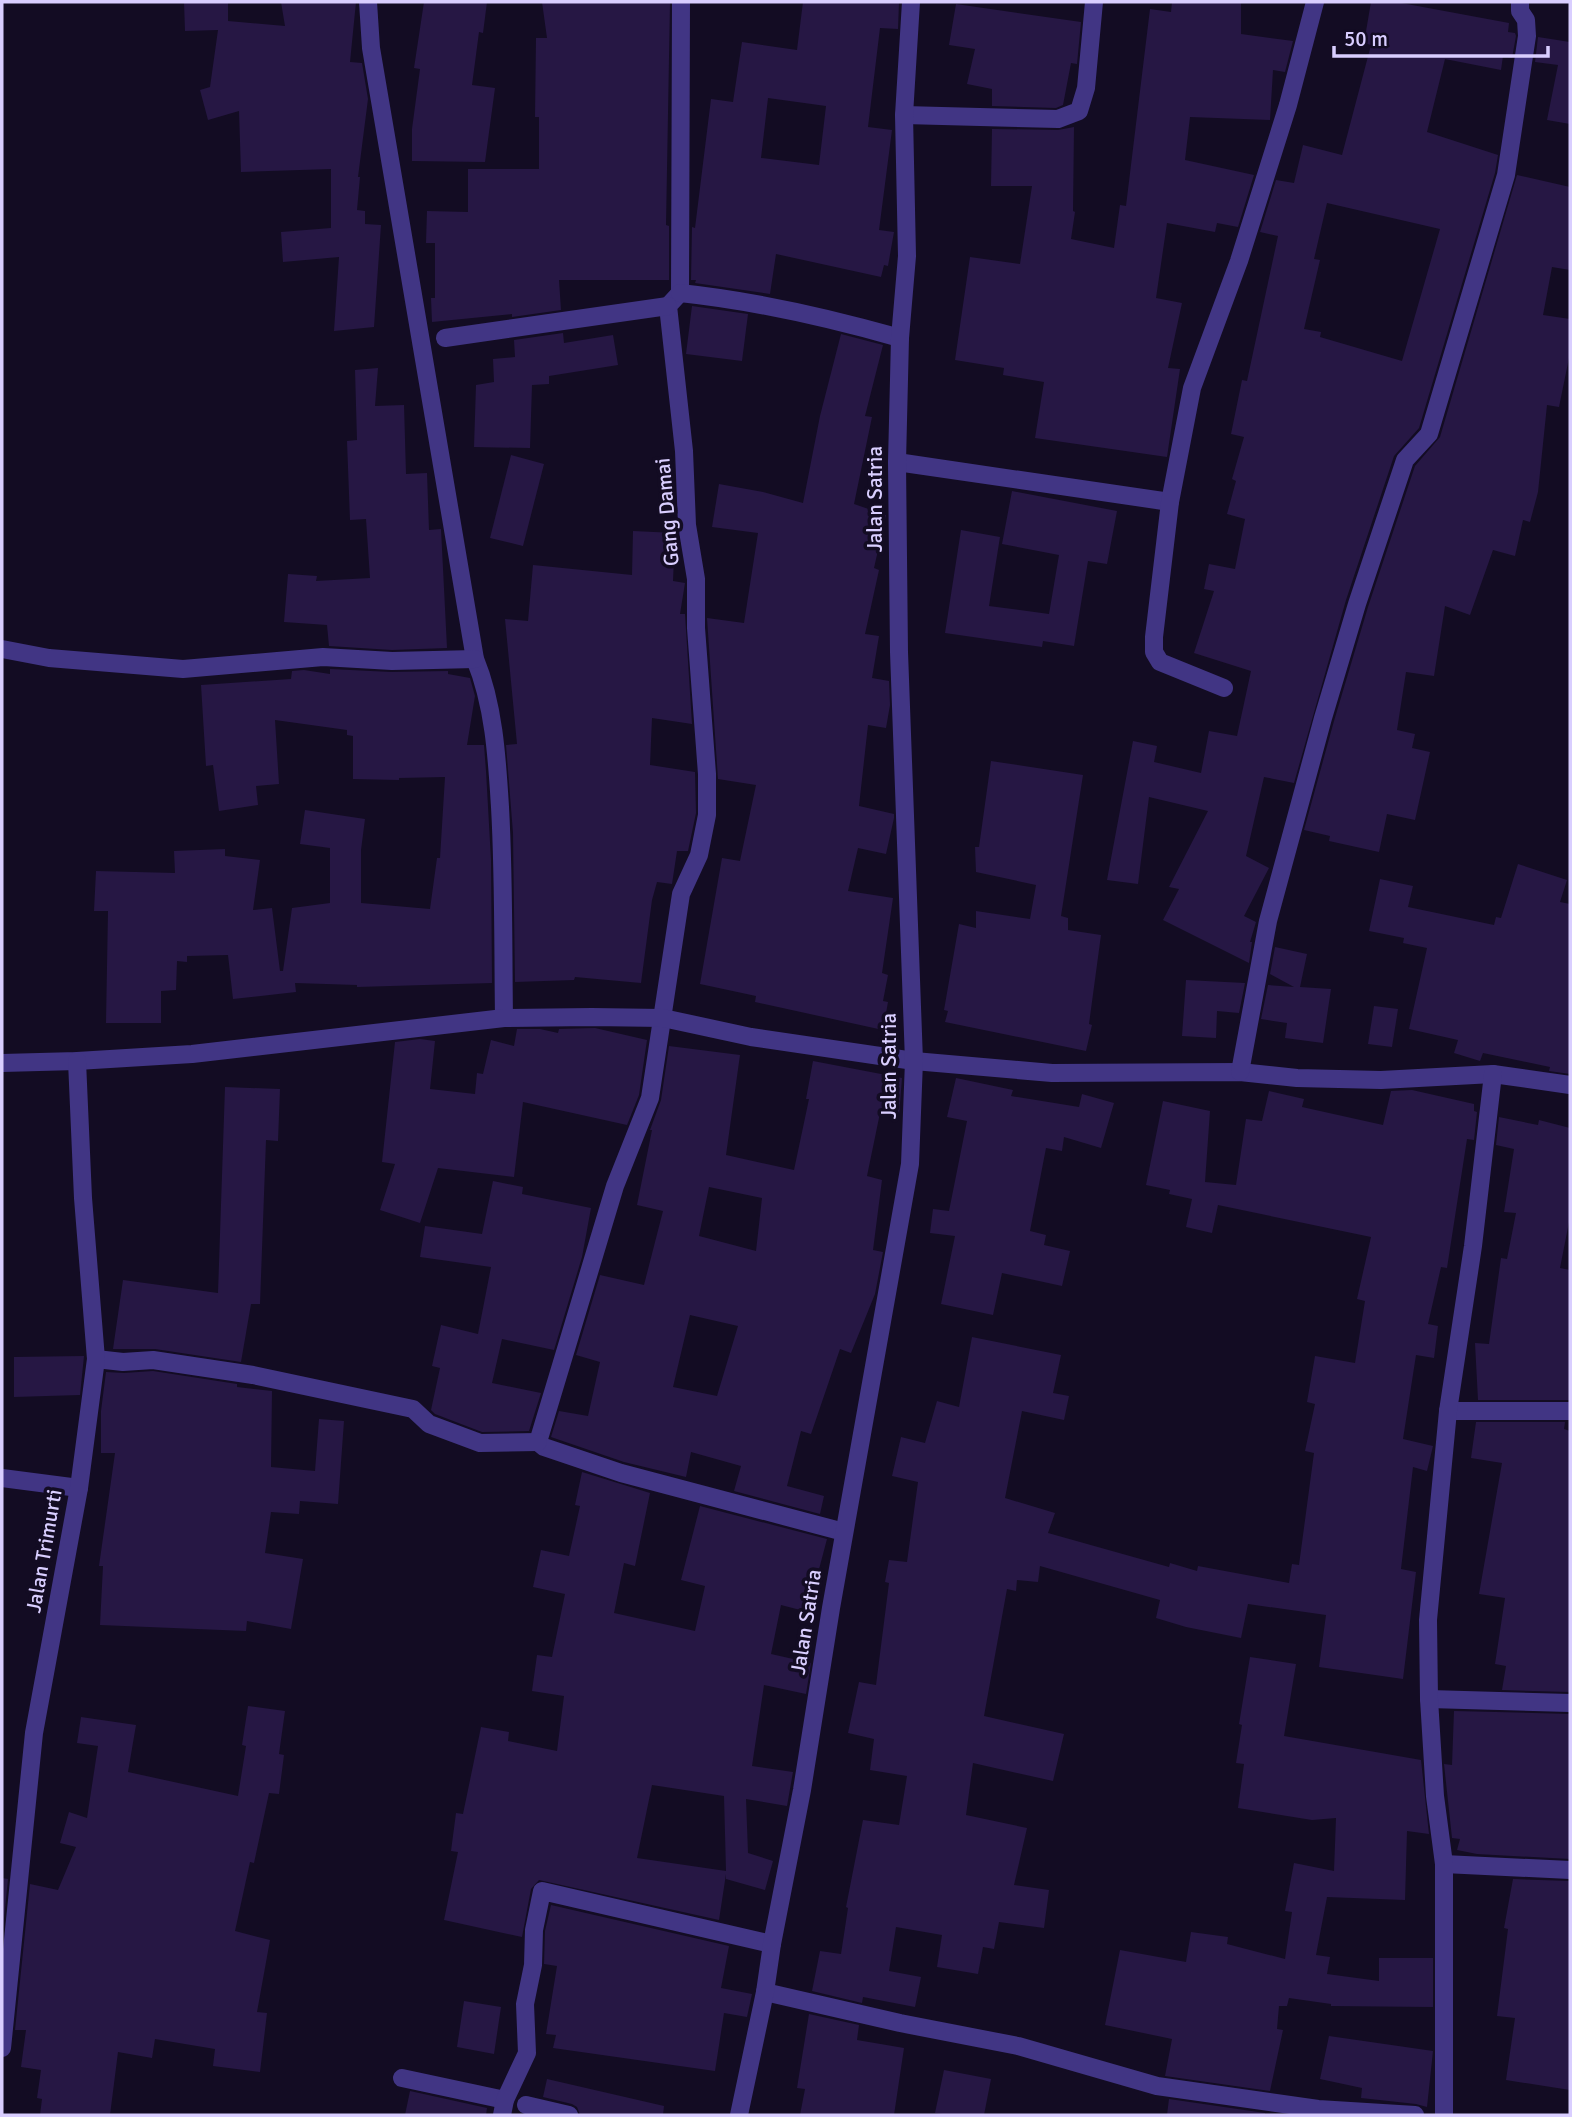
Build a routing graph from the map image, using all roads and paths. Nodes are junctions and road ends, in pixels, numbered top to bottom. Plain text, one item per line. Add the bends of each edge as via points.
1 (369, 2) edge
2 (681, 2) edge
3 (911, 2) edge
4 (1094, 2) edge
5 (1315, 2) edge
6 (1520, 2) edge
7 (904, 115) junction
8 (674, 300) junction
9 (445, 338) dead end
10 (900, 338) junction
11 (897, 462) junction
12 (1170, 502) junction
13 (2, 649) edge
14 (475, 659) junction
15 (1224, 688) dead end
16 (504, 1018) junction
17 (663, 1018) junction
18 (77, 1061) junction
19 (914, 1061) junction
20 (2, 1063) edge
21 (1240, 1072) junction
22 (1493, 1074) junction
23 (1570, 1086) edge
24 (96, 1359) junction
25 (1448, 1411) junction
26 (1570, 1411) edge
27 (538, 1442) junction
28 (2, 1478) edge
29 (79, 1488) junction
30 (844, 1532) junction
31 (1429, 1699) junction
32 (1570, 1703) edge
33 (1444, 1864) junction
34 (1570, 1870) edge
35 (772, 1944) junction
36 (765, 1992) junction
37 (2, 2048) edge
38 (401, 2078) dead end
39 (526, 2105) dead end
40 (503, 2108) edge
41 (1318, 2112) edge
42 (569, 2115) edge
43 (739, 2115) edge
44 (1415, 2115) edge
45 (1444, 2115) edge

1 - 14 street via 371,48
2 - 8 street, Gang Damai
3 - 7 street, Jalan Satria
4 - 7 street via 1086,88 1079,111 1058,119
5 - 12 street via 1239,261 1192,388
6 - 21 street via 1527,36 1506,176 1429,434 1405,460 1322,718 1268,921
7 - 10 street, Jalan Satria via 907,256
8 - 9 street
8 - 10 street via 718,297 812,313
8 - 17 street, Gang Damai via 687,525 696,579 707,815 699,855 681,894
10 - 11 street, Jalan Satria
11 - 12 street
11 - 19 street, Jalan Satria
12 - 15 street via 1154,652 1160,662
13 - 14 street via 49,658 183,669 323,657
14 - 16 street via 484,681 497,759
16 - 17 street
16 - 18 street via 192,1054
17 - 19 street via 751,1037
17 - 27 street, Gang Damai via 650,1098 615,1186
18 - 20 street
18 - 24 street, Jalan Trimurti
19 - 21 street via 1052,1073
19 - 30 street, Jalan Satria via 910,1164
21 - 22 street via 1381,1080
22 - 23 street
22 - 25 street
24 - 27 street via 153,1360 253,1375 413,1409 429,1424 480,1443
24 - 29 street, Jalan Trimurti
25 - 26 street
25 - 31 street via 1428,1620
27 - 30 street via 621,1473
28 - 29 street
29 - 37 street, Jalan Trimurti via 34,1732
30 - 35 street, Jalan Satria
31 - 32 street
31 - 33 street
33 - 34 street
33 - 45 street
35 - 36 street, Jalan Satria
35 - 40 street via 542,1891 525,2004 527,2053
36 - 41 street via 1018,2046 1157,2086
36 - 43 street, Jalan Satria
38 - 40 street
39 - 42 street
41 - 44 street

